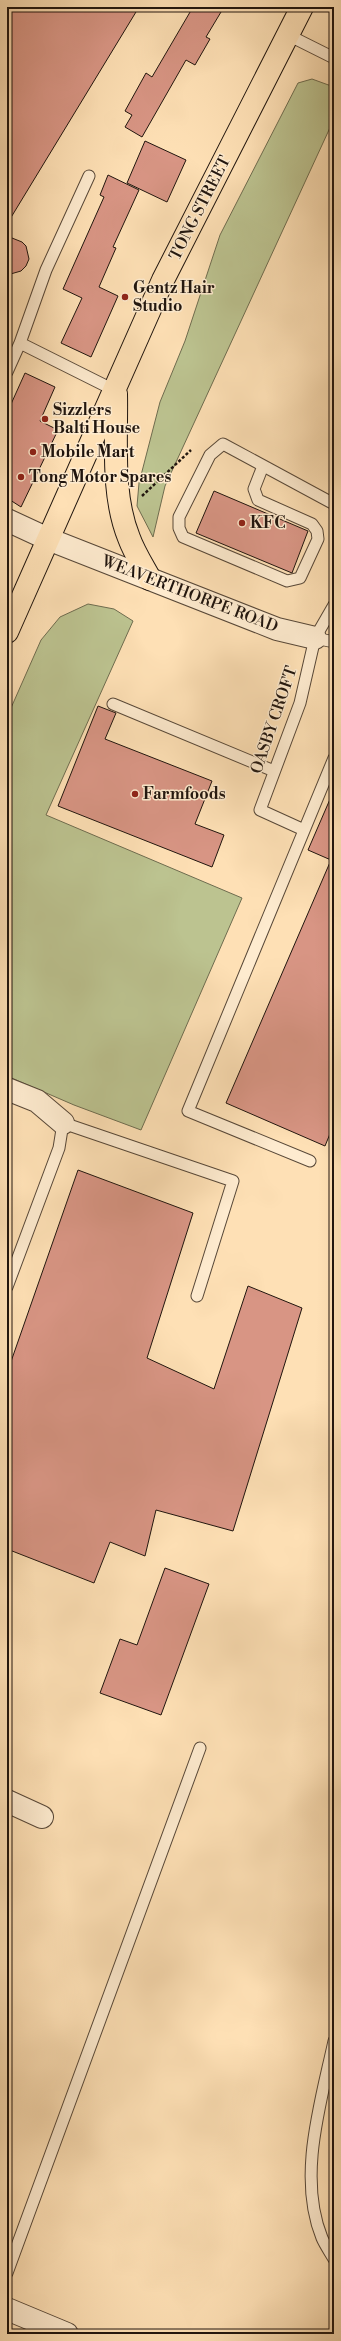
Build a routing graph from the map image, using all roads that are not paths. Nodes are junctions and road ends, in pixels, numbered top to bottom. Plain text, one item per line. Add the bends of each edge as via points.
1 (302, 7) edge
2 (288, 34) junction
3 (334, 58) edge
4 (89, 176) dead end
5 (20, 343) junction
6 (7, 372) edge
7 (116, 391) junction
8 (263, 466) junction
9 (334, 504) edge
10 (7, 520) edge
11 (48, 539) junction
12 (150, 579) junction
13 (334, 605) edge
14 (7, 632) edge
15 (324, 640) edge
16 (113, 704) dead end
17 (334, 758) edge
18 (274, 771) junction
19 (304, 830) junction
20 (7, 1089) edge
21 (63, 1123) junction
22 (310, 1161) dead end
23 (7, 1287) edge
24 (197, 1296) dead end
25 (200, 1748) dead end
26 (7, 1801) edge
27 (42, 1817) dead end
28 (334, 2041) edge
29 (334, 2259) edge
30 (7, 2273) edge
31 (7, 2309) edge
32 (67, 2334) edge

1 - 2 highway, TONG STREET
2 - 3 lane
2 - 7 highway, TONG STREET via 163,280
4 - 5 lane via 46,270
5 - 6 lane
5 - 7 lane
7 - 11 highway, TONG STREET via 89,444
7 - 12 highway via 118,483 122,510 128,538
8 - 8 lane via 223,444 210,455 178,517 180,533 187,540 287,581 294,581 302,576 318,538 312,524 258,500 254,489
8 - 9 lane
10 - 11 street, WEAVERTHORPE ROAD
11 - 12 street, WEAVERTHORPE ROAD
11 - 14 highway, TONG STREET
12 - 15 street, WEAVERTHORPE ROAD via 277,630
13 - 15 lane, OASBY CROFT
15 - 18 lane, OASBY CROFT
16 - 18 lane
17 - 19 lane
18 - 19 lane, OASBY CROFT via 260,810
19 - 22 lane via 188,1111
20 - 21 street via 37,1101
21 - 23 lane via 59,1148
21 - 24 lane via 233,1181
25 - 30 lane
26 - 27 street
28 - 29 lane via 312,2161 313,2202 322,2237
31 - 32 street

